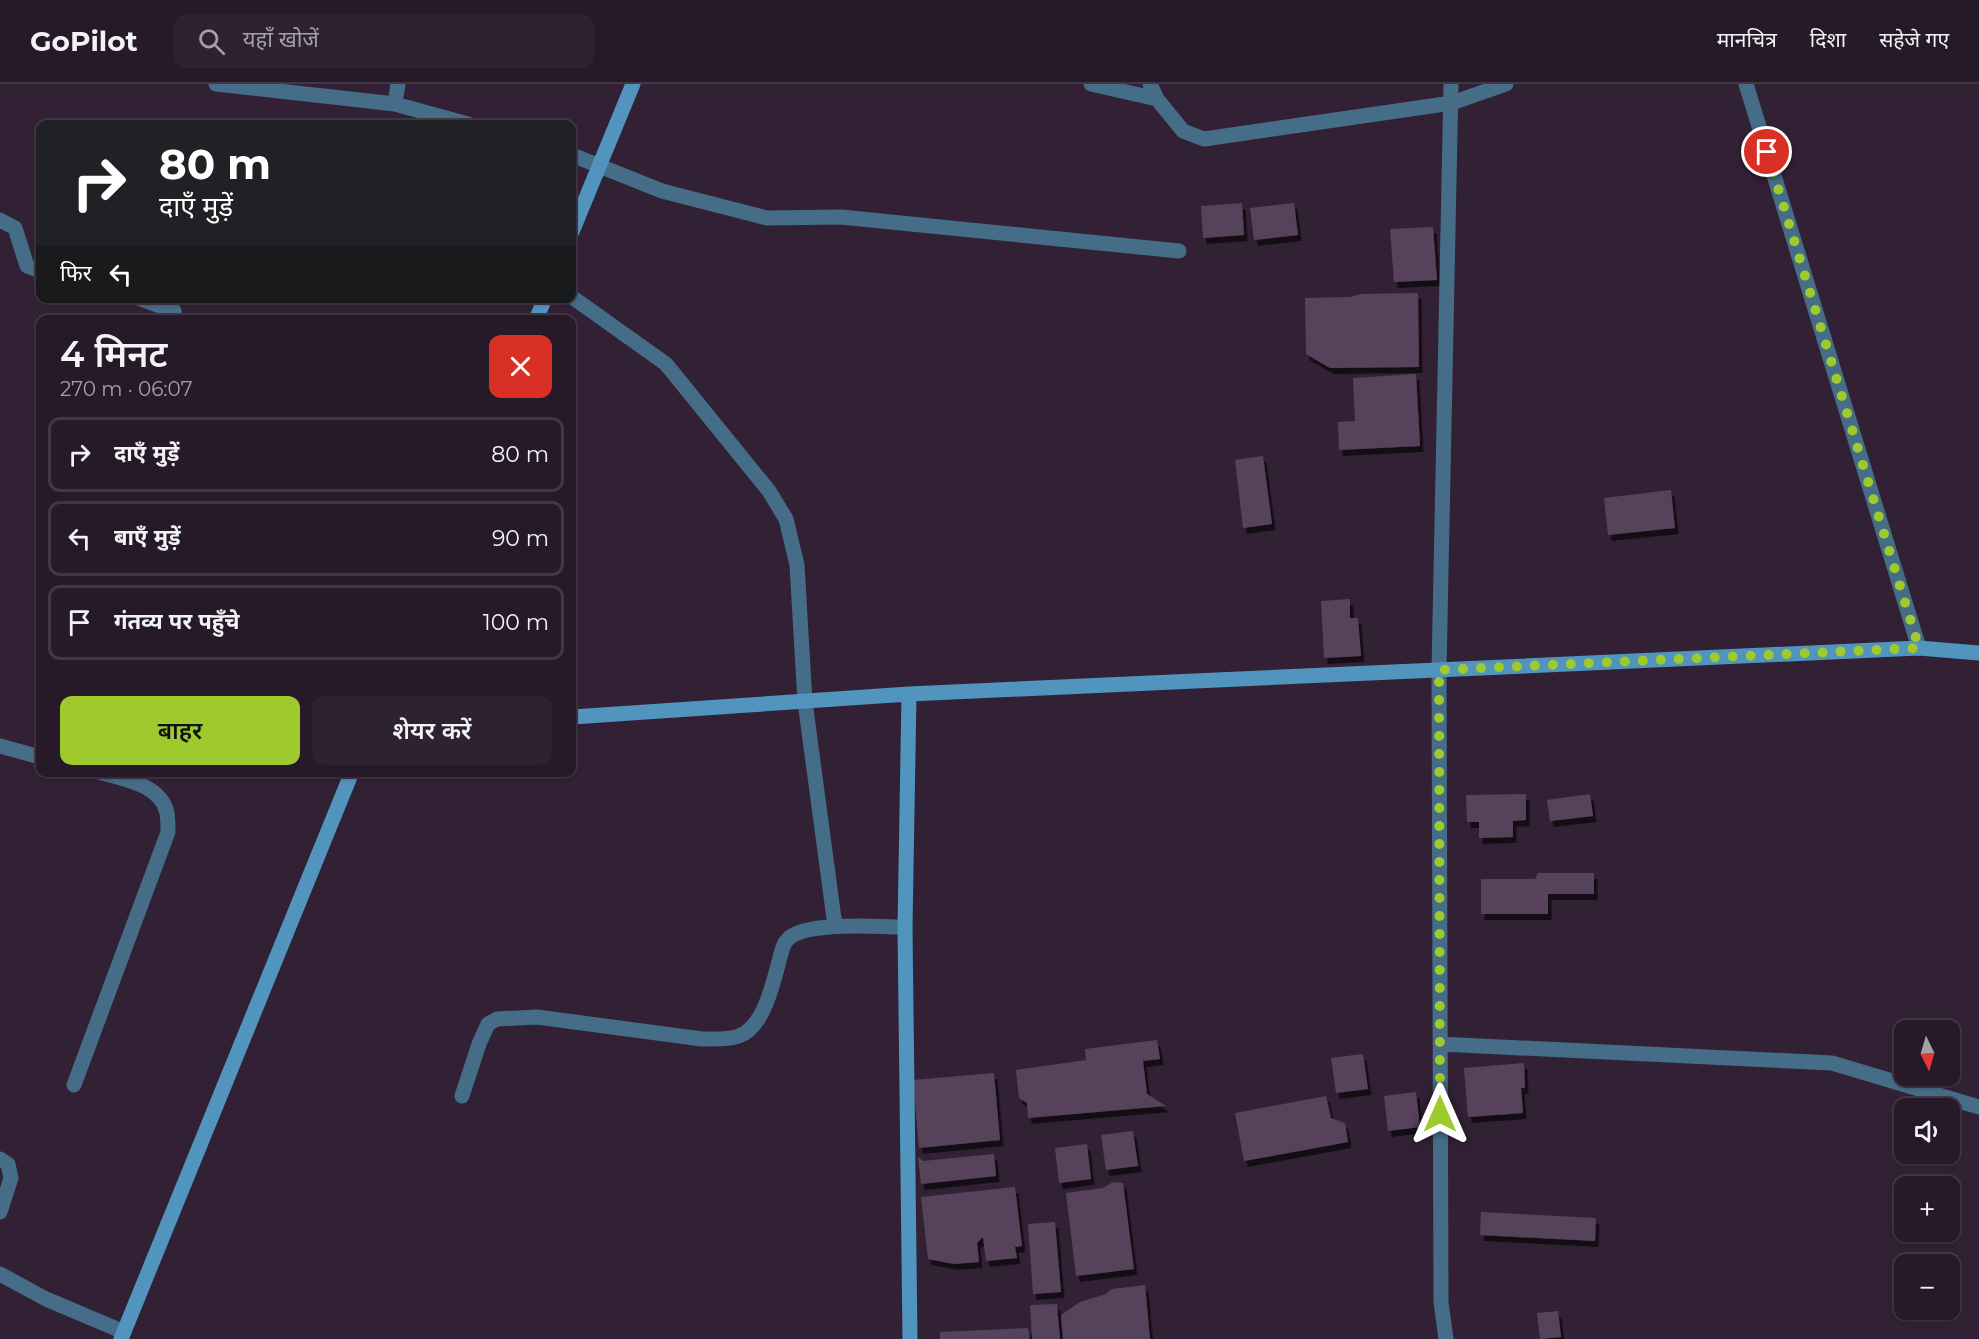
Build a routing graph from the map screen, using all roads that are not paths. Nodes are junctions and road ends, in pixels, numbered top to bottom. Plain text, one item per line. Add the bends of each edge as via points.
1 (216, 84) edge
2 (398, 84) edge
3 (633, 84) edge
4 (1091, 84) edge
5 (1150, 84) edge
6 (1451, 84) edge
7 (1506, 84) edge
8 (1746, 84) edge
9 (1157, 99) junction
10 (1452, 103) junction
11 (395, 104) junction
12 (453, 120) edge
13 (576, 157) edge
14 (598, 165) junction
15 (0, 220) edge
16 (576, 222) edge
17 (1179, 250) dead end
18 (36, 269) edge
19 (576, 300) edge
20 (152, 303) edge
21 (174, 315) edge
22 (1919, 648) junction
23 (1979, 653) edge
24 (1439, 670) junction
25 (909, 694) junction
26 (805, 702) junction
27 (576, 717) edge
28 (0, 746) edge
29 (36, 756) edge
30 (118, 777) edge
31 (349, 777) edge
32 (835, 926) junction
33 (905, 927) junction
34 (1440, 1044) junction
35 (74, 1085) dead end
36 (462, 1096) dead end
37 (1979, 1107) edge
38 (0, 1159) edge
39 (0, 1212) edge
40 (0, 1274) edge
41 (123, 1336) edge
42 (910, 1339) edge
43 (1446, 1339) edge

1 - 11 street
2 - 11 street
3 - 14 street
4 - 9 street
5 - 9 street
6 - 10 street
7 - 10 street
8 - 22 street
9 - 10 street via 1183,131 1204,139
10 - 24 street
11 - 12 street
13 - 14 street
14 - 16 street
14 - 17 street via 662,191 766,218 841,217
15 - 18 street via 15,228 27,266
19 - 26 street via 666,364 769,490 786,519 797,565
20 - 21 street via 174,311
22 - 23 street
22 - 24 street
24 - 25 street
24 - 34 street
25 - 26 street
25 - 33 street
26 - 27 street
26 - 32 street
28 - 29 street
30 - 35 street via 154,793 166,810 168,832
31 - 41 street
32 - 33 street
32 - 36 street via 788,938 762,1013 754,1026 741,1035 702,1039 537,1017 497,1019 488,1024
33 - 42 street
34 - 37 street via 1832,1063
34 - 43 street via 1441,1302
38 - 39 street via 8,1164 11,1178
40 - 41 street

